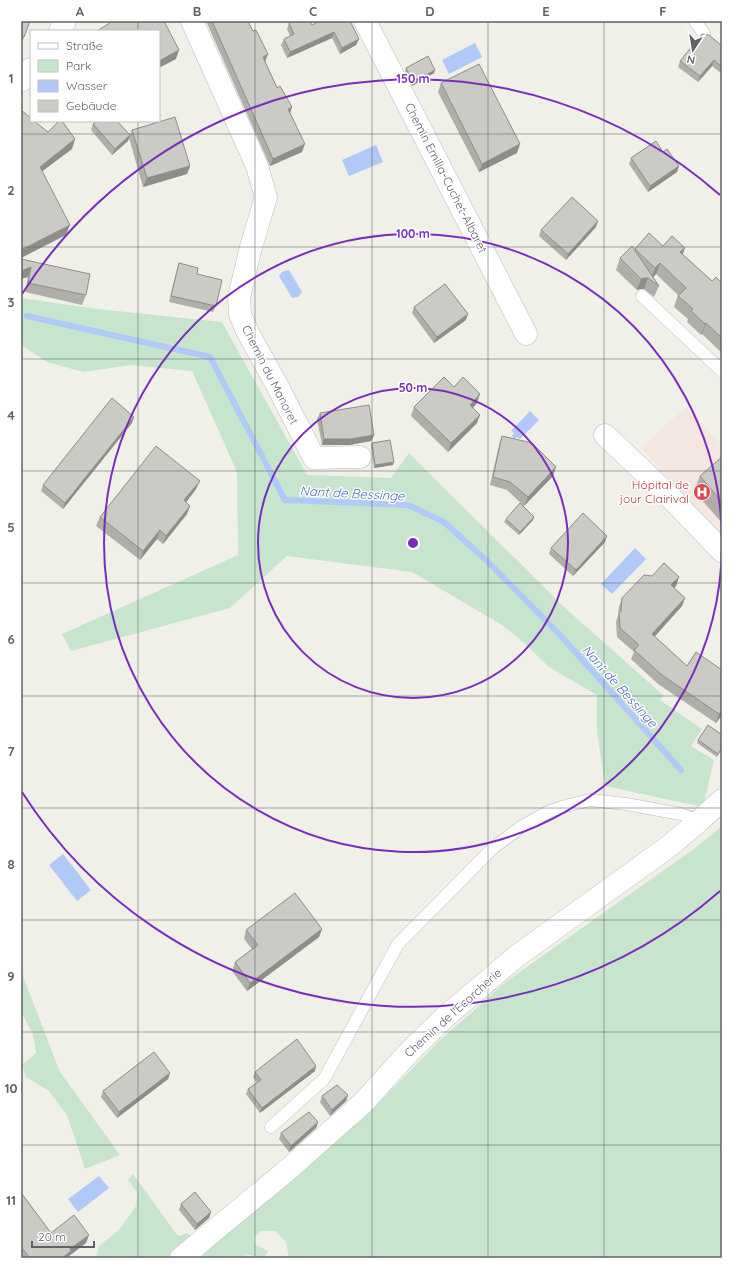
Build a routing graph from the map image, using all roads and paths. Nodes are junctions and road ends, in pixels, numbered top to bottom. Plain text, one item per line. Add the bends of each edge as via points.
1 (65, 21) edge
2 (192, 21) edge
3 (365, 21) edge
4 (695, 21) edge
5 (60, 30) edge
6 (704, 34) edge
7 (21, 63) edge
8 (30, 68) edge
9 (30, 69) edge
10 (21, 81) edge
11 (642, 296) edge
12 (526, 334) dead end
13 (722, 371) edge
14 (605, 435) dead end
15 (360, 457) dead end
16 (722, 551) edge
17 (722, 800) edge
18 (699, 821) junction
19 (271, 1127) dead end
20 (180, 1258) edge

1 - 5 street
2 - 15 street, Chemin du Manoret via 257,166 266,197 239,297 240,314 314,458
3 - 12 street, Chemin Emilia-Cuchet-Albaret
4 - 6 lane
7 - 8 street
9 - 10 street
11 - 13 lane
14 - 16 street
17 - 18 street, Chemin de l'Ecorcherie
18 - 19 lane via 681,814 590,800 550,811 521,827 493,848 398,944 324,1079
18 - 20 street, Chemin de l'Ecorcherie via 668,847 517,956 410,1050 363,1104

